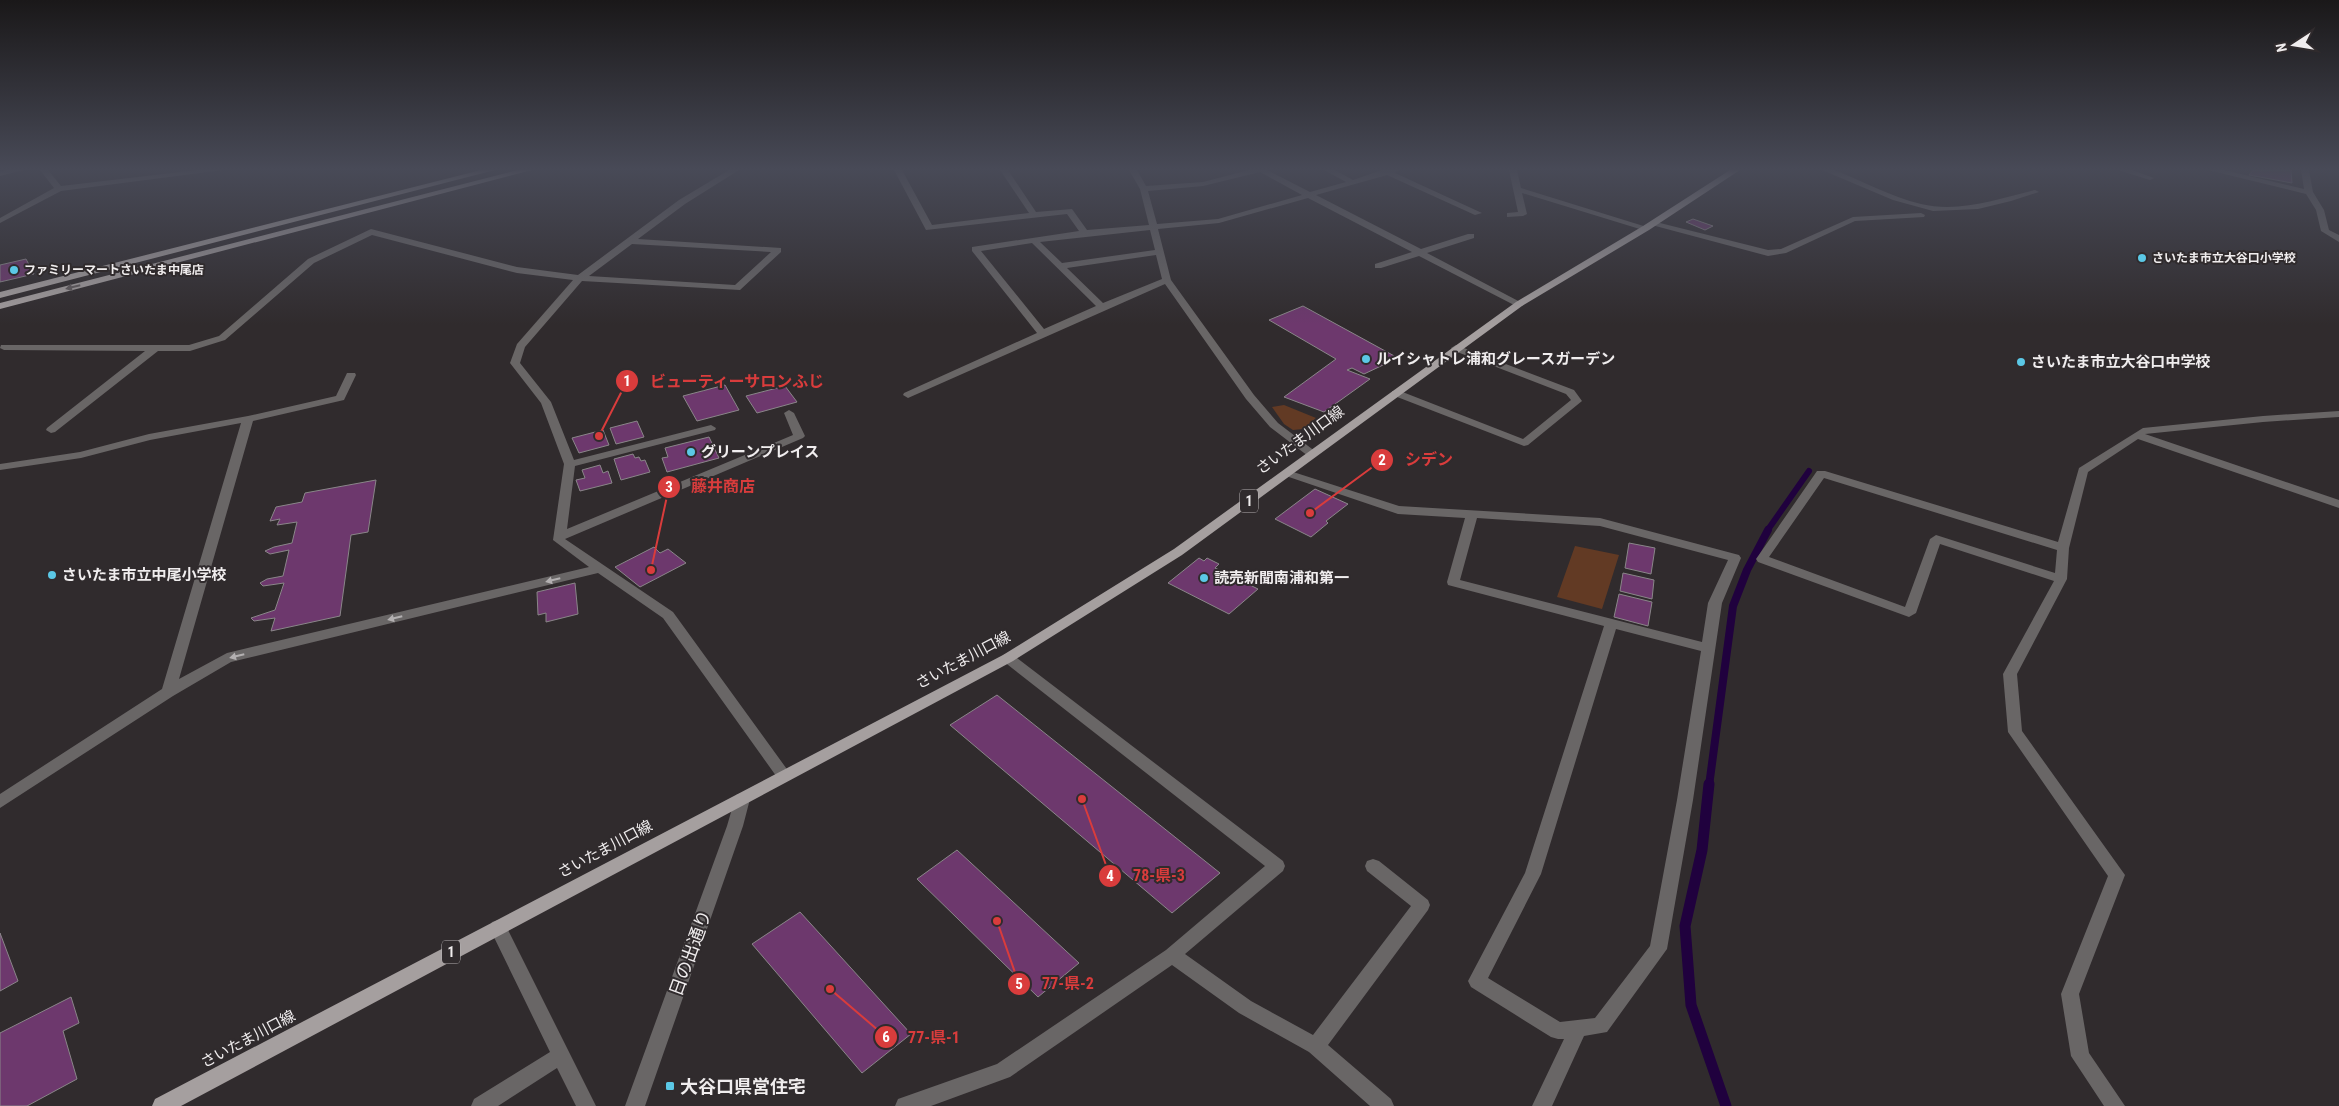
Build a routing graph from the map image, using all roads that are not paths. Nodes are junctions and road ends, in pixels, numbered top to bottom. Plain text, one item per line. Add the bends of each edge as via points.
1 (288, 222) edge
2 (328, 222) edge
3 (656, 222) edge
4 (926, 222) edge
5 (981, 222) edge
6 (1077, 222) edge
7 (1153, 222) edge
8 (1205, 222) edge
9 (1360, 222) edge
10 (1633, 222) edge
11 (1656, 222) edge
12 (1847, 222) edge
13 (2323, 222) edge
14 (1649, 226) junction
15 (1154, 227) junction
16 (1085, 233) junction
17 (1471, 236) dead end
18 (2339, 239) edge
19 (1033, 240) junction
20 (630, 241) junction
21 (1159, 252) junction
22 (1419, 252) junction
23 (1061, 266) junction
24 (1378, 266) dead end
25 (580, 278) junction
26 (1168, 280) junction
27 (0, 295) edge
28 (1519, 304) junction
29 (0, 306) edge
30 (1101, 306) junction
31 (1044, 335) junction
32 (4, 347) dead end
33 (155, 348) junction
34 (1456, 348) junction
35 (351, 375) dead end
36 (1396, 393) junction
37 (908, 395) dead end
38 (789, 413) dead end
39 (2339, 414) edge
40 (248, 419) junction
41 (711, 428) dead end
42 (51, 430) dead end
43 (2137, 435) junction
44 (1312, 454) junction
45 (570, 464) junction
46 (0, 467) edge
47 (1287, 473) junction
48 (2339, 504) edge
49 (1472, 514) junction
50 (559, 537) junction
51 (2063, 548) junction
52 (601, 568) junction
53 (2061, 579) junction
54 (1611, 624) junction
55 (1707, 648) junction
56 (1008, 658) junction
57 (168, 692) junction
58 (784, 776) junction
59 (742, 798) junction
60 (0, 802) edge
61 (1373, 866) dead end
62 (498, 927) junction
63 (1172, 955) junction
64 (1578, 1030) junction
65 (1316, 1046) junction
66 (561, 1055) junction
67 (162, 1106) edge
68 (481, 1106) edge
69 (586, 1106) edge
70 (635, 1106) edge
71 (906, 1106) edge
72 (1384, 1106) edge
73 (1542, 1106) edge
74 (2115, 1106) edge

1 - 27 main road
2 -> 29 main road
3 - 20 street
4 - 5 street via 929,228
6 - 16 street
7 - 15 street
8 - 15 street
9 - 22 street
10 - 14 street
11 - 14 main road, さいたま川口線 / 1
12 - 14 street via 1783,251 1768,253
13 - 18 street via 2326,231
14 - 28 main road, さいたま川口線 / 1
15 - 16 street
15 - 21 street
16 - 19 street
17 - 22 street
19 - 23 street
19 - 31 street via 975,249
20 - 25 street
20 - 25 street via 778,250 737,288
21 - 23 street
21 - 26 street
22 - 24 street
22 - 28 street
23 - 30 street
25 - 33 street via 517,270 371,232 311,261 222,338 190,348
25 - 45 street via 520,346 515,363 546,402
26 - 30 street
26 - 44 street via 1250,397 1274,425
28 - 34 main road, さいたま川口線 / 1
30 - 31 street
31 - 37 street
32 - 33 street
33 - 42 street
34 - 36 main road, さいたま川口線 / 1
34 - 36 street via 1570,392 1576,401 1524,443
35 - 40 street via 340,398
36 - 44 main road, さいたま川口線 / 1
38 - 50 street via 799,436
39 - 43 street via 2263,418 2143,431
40 - 46 street via 149,437 81,455
40 - 57 street
41 - 45 street
43 - 48 street
43 - 51 street via 2083,470
44 - 47 main road, さいたま川口線 / 1
45 - 50 street
47 - 49 street via 1398,510
47 - 56 main road, さいたま川口線 / 1 via 1178,552
49 - 54 street via 1453,582
49 - 55 street via 1600,522 1735,558 1715,603
50 - 52 street
51 - 53 street
51 - 53 street via 1821,473 1762,559 1909,613 1936,539
52 -> 57 street via 227,658
52 - 58 street via 668,615
53 - 74 street via 2010,674 2015,732 2117,874 2070,994 2080,1056
54 - 55 street
54 - 64 street via 1533,874 1477,981 1558,1031
55 - 64 street via 1685,800 1658,949 1600,1026
56 - 58 main road, さいたま川口線 / 1
56 - 63 street via 1277,866
57 - 60 street
58 - 59 main road, さいたま川口線 / 1
59 - 62 main road, さいたま川口線 / 1
59 - 70 street, 日の出通り via 735,826
61 - 65 street via 1422,905
62 - 66 street
62 - 67 main road, さいたま川口線 / 1
63 - 65 street via 1245,1007
63 - 71 street via 1003,1071
64 - 73 street
65 - 72 street
66 - 68 street
66 - 69 street

